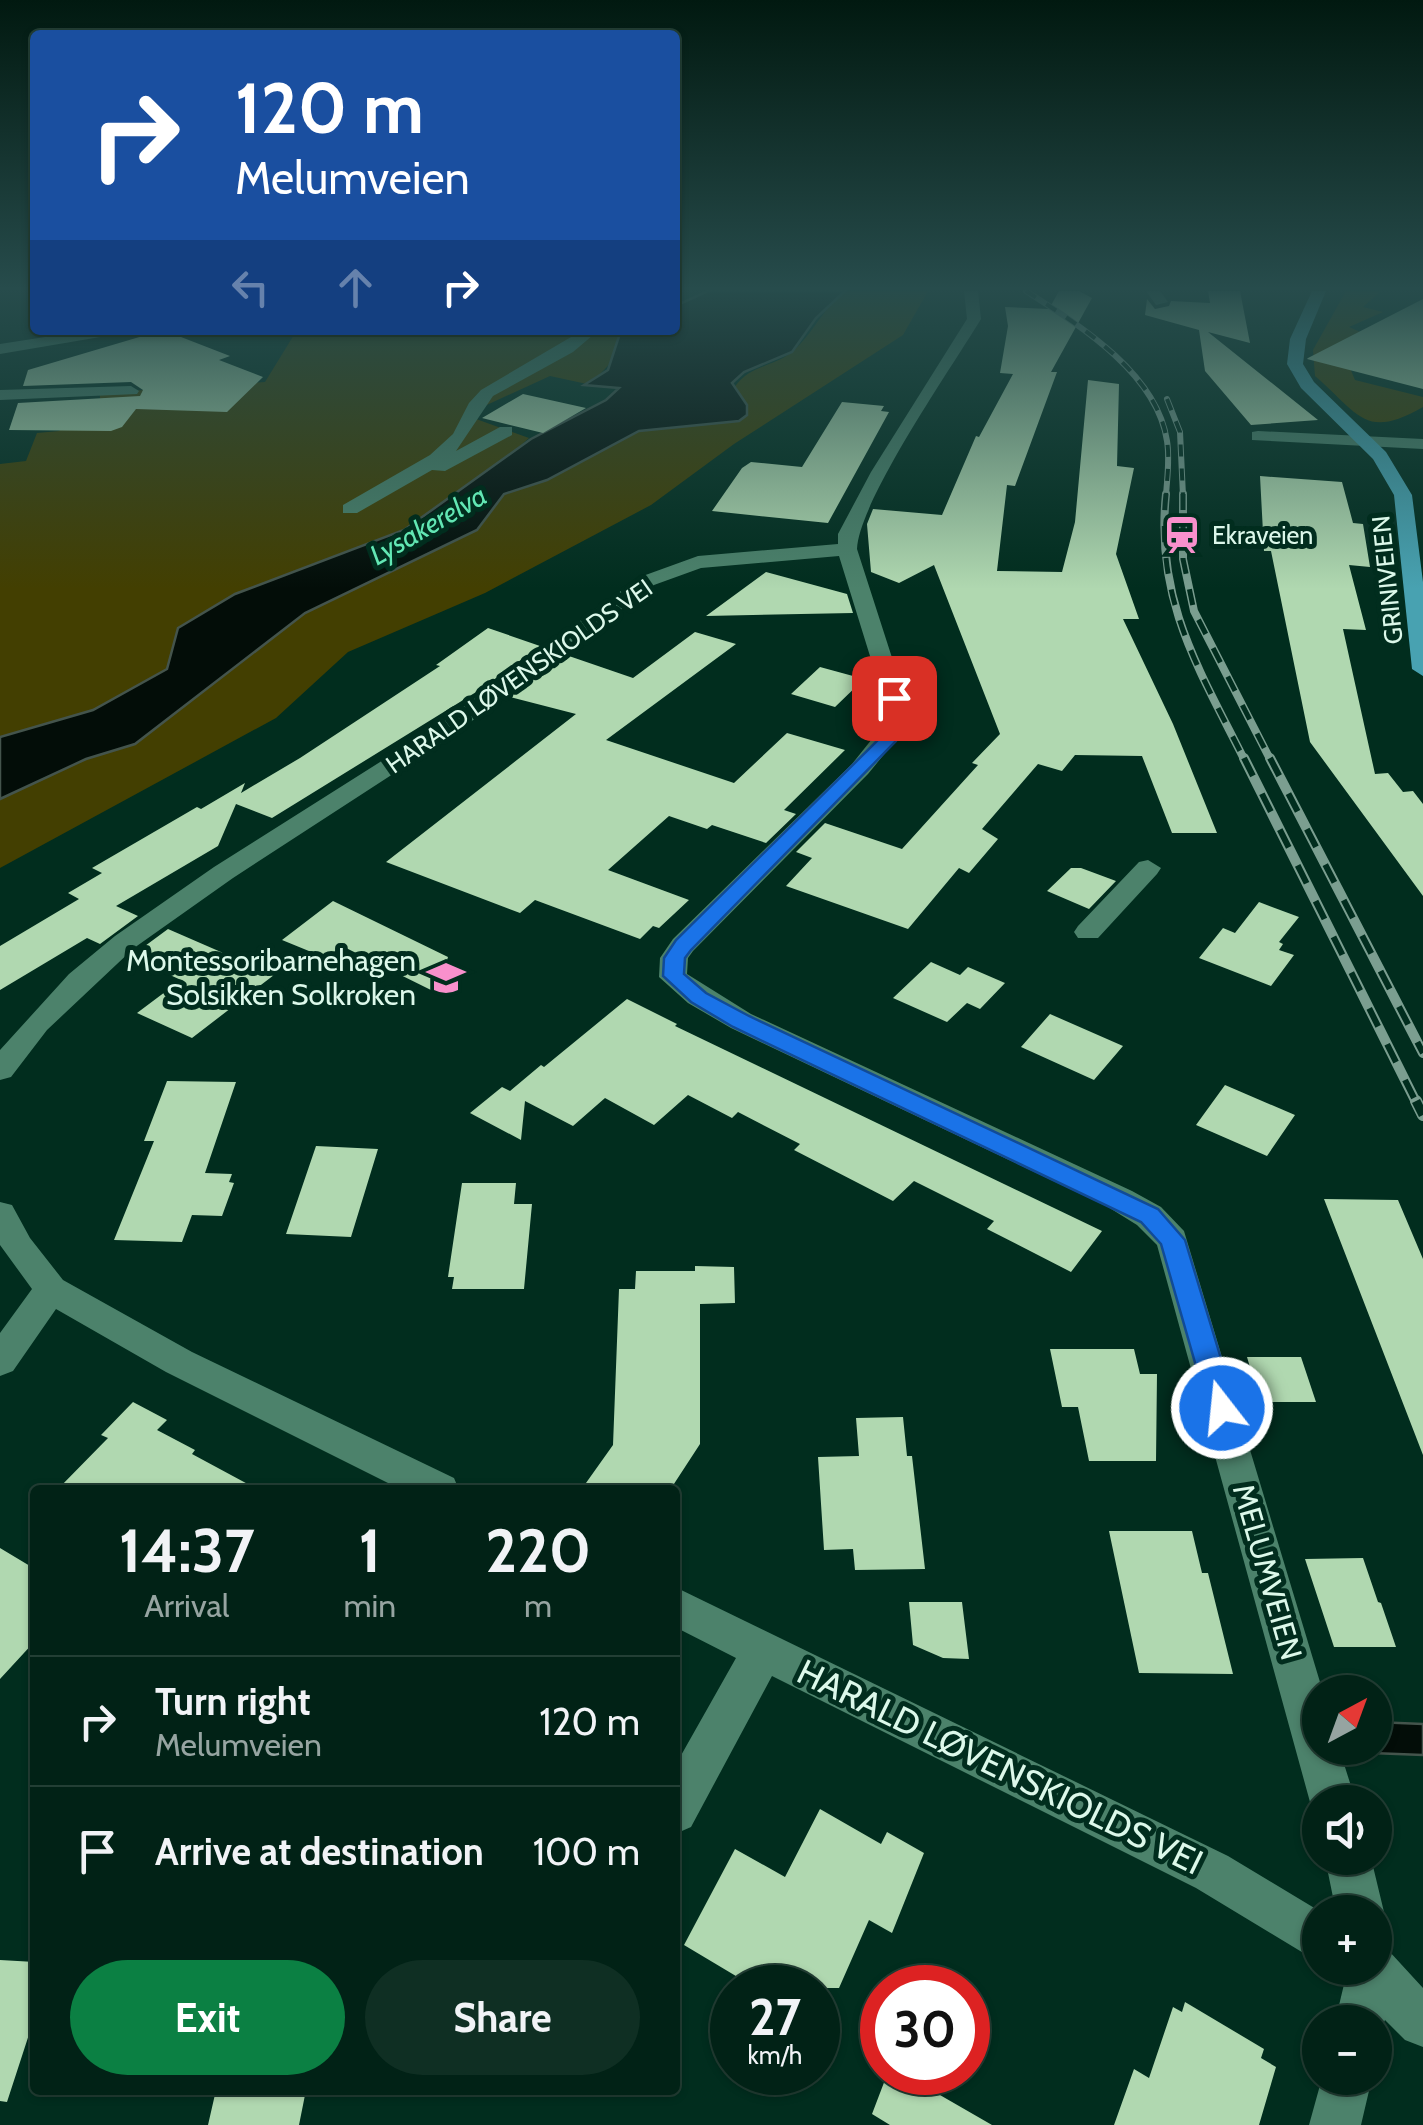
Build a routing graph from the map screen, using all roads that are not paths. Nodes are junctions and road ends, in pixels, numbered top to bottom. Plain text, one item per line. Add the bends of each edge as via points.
1 (492, 390) edge
2 (931, 390) edge
3 (1312, 390) edge
4 (130, 392) dead end
5 (0, 395) edge
6 (506, 431) dead end
7 (1258, 436) dead end
8 (1414, 437) edge
9 (1366, 440) junction
10 (420, 468) junction
11 (350, 508) dead end
12 (847, 549) junction
13 (1423, 670) edge
14 (1148, 868) dead end
15 (1088, 932) dead end
16 (0, 1070) edge
17 (0, 1214) edge
18 (50, 1289) junction
19 (0, 1361) edge
20 (430, 1485) edge
21 (680, 1608) edge
22 (764, 1649) junction
23 (1328, 1785) edge
24 (680, 1802) edge
25 (1302, 1927) edge
26 (1386, 1985) edge
27 (1423, 2022) edge
28 (1343, 2095) edge
29 (1335, 2125) edge

1 - 10 street via 473,404 460,436
2 - 12 street via 880,472
3 - 9 main road, GRINIVEIEN
4 - 5 street
6 - 10 street via 444,466
7 - 9 street
8 - 9 street
9 - 13 main road, GRINIVEIEN via 1392,472 1405,504
10 - 11 street
12 - 16 street, HARALD LØVENSKIOLDS VEI via 698,562 647,580 381,774 134,932 30,1026
12 - 23 street, MELUMVEIEN via 894,698 896,725 683,945 673,976 741,1022 1120,1199 1165,1228
14 - 15 street
17 - 18 street
18 - 19 street
18 - 20 street via 179,1362
21 - 22 street, HARALD LØVENSKIOLDS VEI
22 - 24 street
22 - 25 street, HARALD LØVENSKIOLDS VEI via 1212,1872
26 - 27 street
28 - 29 street

